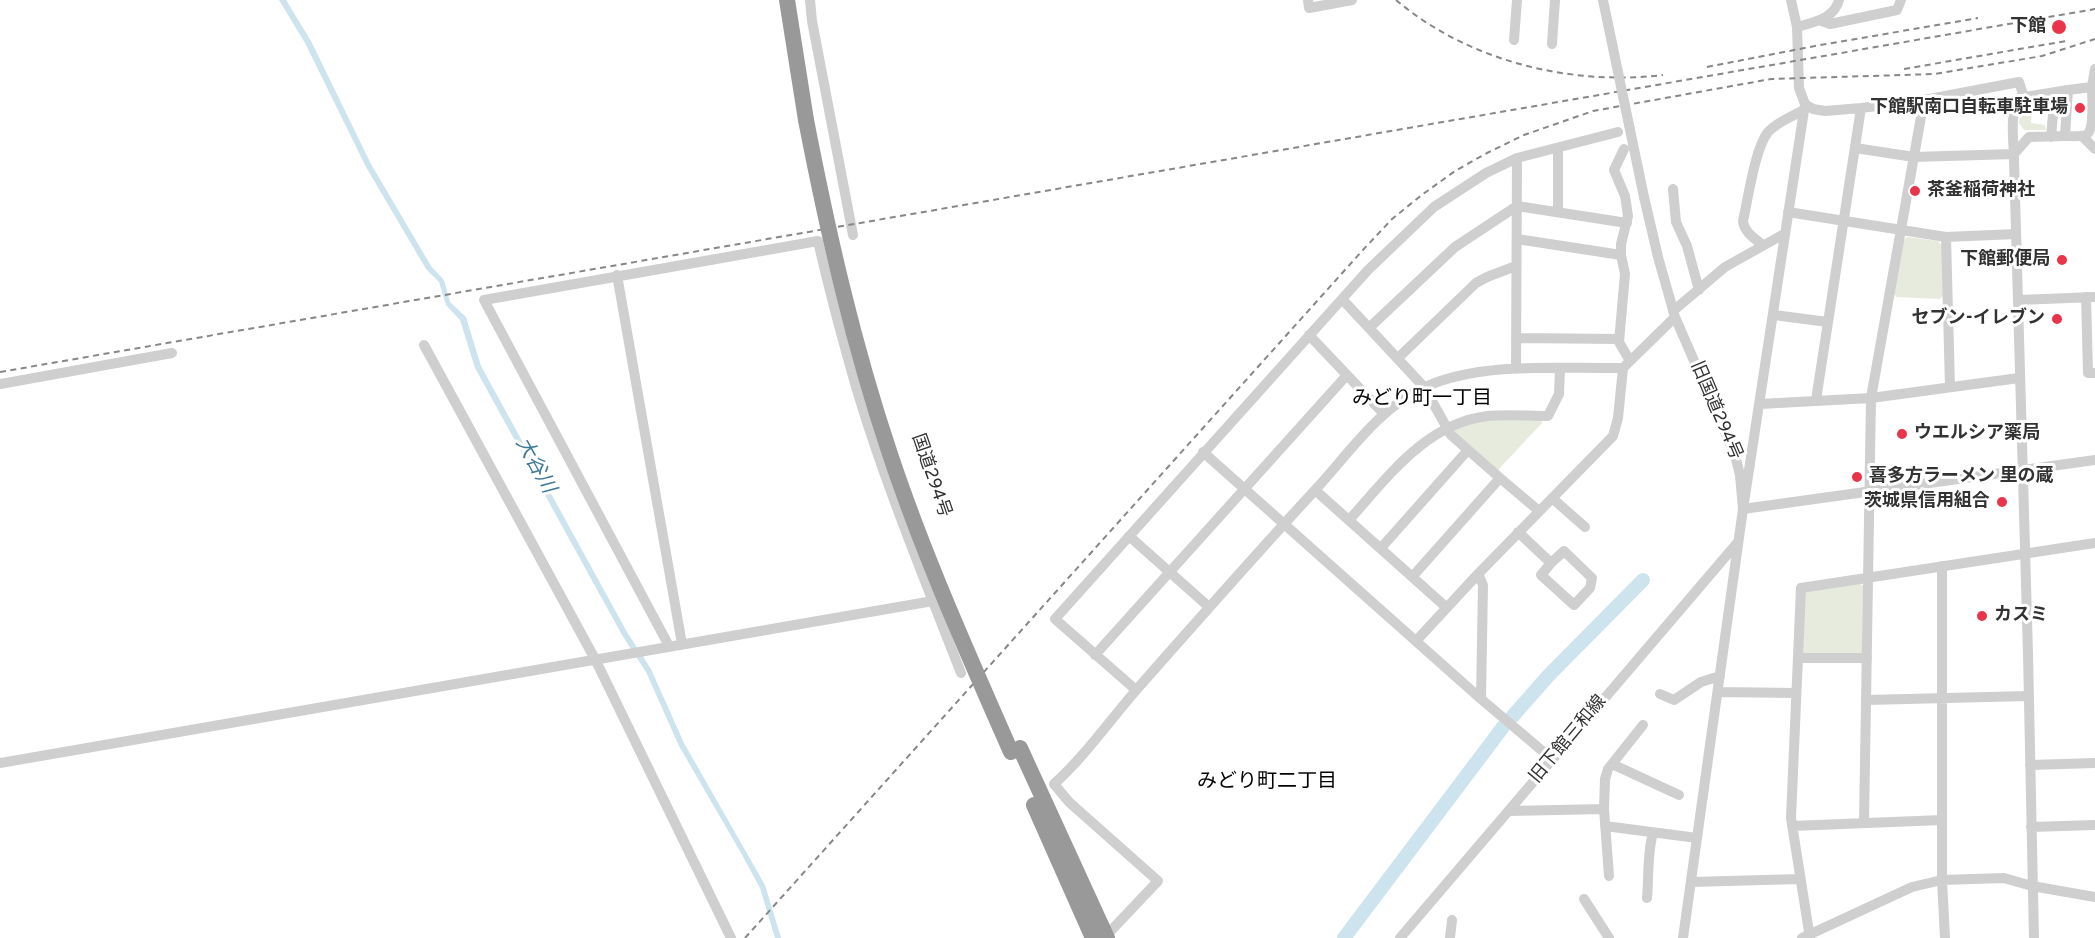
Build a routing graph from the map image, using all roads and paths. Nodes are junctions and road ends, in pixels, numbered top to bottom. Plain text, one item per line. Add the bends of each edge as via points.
1 (788, 0) edge
2 (798, 0) edge
3 (810, 0) edge
4 (1308, 0) edge
5 (1352, 0) edge
6 (1517, 0) edge
7 (1555, 0) edge
8 (1603, 0) edge
9 (1791, 0) edge
10 (1839, 0) edge
11 (1901, 0) edge
12 (1820, 20) junction
13 (1797, 27) junction
14 (1515, 40) dead end
15 (1552, 44) dead end
16 (2095, 69) edge
17 (2092, 87) junction
18 (2068, 90) junction
19 (2055, 92) junction
20 (2024, 97) junction
21 (1924, 100) junction
22 (1805, 107) junction
23 (1861, 108) junction
24 (811, 119) junction
25 (2014, 123) junction
26 (2093, 128) junction
27 (1618, 132) dead end
28 (2065, 136) junction
29 (2082, 136) junction
30 (2029, 137) junction
31 (2051, 137) junction
32 (2095, 144) edge
33 (1558, 148) junction
34 (1855, 148) junction
35 (1624, 149) dead end
36 (2095, 149) edge
37 (2014, 154) junction
38 (1914, 157) junction
39 (1517, 158) junction
40 (1673, 189) dead end
41 (1517, 206) junction
42 (1558, 212) junction
43 (1788, 212) junction
44 (1844, 221) junction
45 (1627, 223) junction
46 (1901, 230) junction
47 (1784, 234) junction
48 (2016, 234) junction
49 (853, 235) dead end
50 (1946, 237) junction
51 (1517, 239) junction
52 (1763, 245) junction
53 (1621, 255) junction
54 (1516, 266) junction
55 (617, 275) junction
56 (1699, 290) junction
57 (2091, 297) edge
58 (1342, 298) junction
59 (2018, 300) junction
60 (1674, 314) junction
61 (1774, 315) junction
62 (1828, 322) junction
63 (1370, 328) junction
64 (1309, 335) junction
65 (1516, 338) junction
66 (1619, 339) junction
67 (424, 345) dead end
68 (172, 353) dead end
69 (1398, 358) junction
70 (1626, 365) junction
71 (1516, 369) junction
72 (1560, 369) junction
73 (2095, 373) edge
74 (1347, 375) junction
75 (2019, 378) junction
76 (0, 384) edge
77 (1424, 387) junction
78 (1950, 387) junction
79 (1871, 398) junction
80 (1816, 400) junction
81 (1760, 404) junction
82 (1384, 414) junction
83 (1446, 428) junction
84 (1468, 450) junction
85 (1203, 452) junction
86 (2095, 460) edge
87 (2023, 470) junction
88 (1500, 478) junction
89 (1243, 489) junction
90 (1316, 489) junction
91 (1869, 492) junction
92 (1552, 498) junction
93 (1743, 508) junction
94 (1539, 511) junction
95 (1349, 520) junction
96 (1283, 524) junction
97 (1585, 527) dead end
98 (1518, 532) junction
99 (1129, 536) junction
100 (1738, 542) junction
101 (2095, 543) edge
102 (1381, 548) junction
103 (2025, 554) junction
104 (1551, 563) junction
105 (1942, 566) junction
106 (1169, 572) junction
107 (1478, 574) junction
108 (1413, 576) junction
109 (1867, 577) junction
110 (933, 601) junction
111 (1209, 608) junction
112 (1447, 608) junction
113 (1416, 641) junction
114 (682, 644) junction
115 (664, 647) junction
116 (1095, 655) junction
117 (598, 658) junction
118 (1799, 658) junction
119 (1867, 658) junction
120 (962, 673) dead end
121 (1720, 676) junction
122 (1136, 690) junction
123 (1718, 692) junction
124 (1796, 693) junction
125 (1660, 694) dead end
126 (2028, 696) junction
127 (1942, 698) junction
128 (1481, 699) junction
129 (1866, 700) junction
130 (1643, 725) dead end
131 (1553, 760) junction
132 (0, 763) edge
133 (2095, 763) edge
134 (1612, 764) junction
135 (2030, 765) junction
136 (1679, 795) dead end
137 (1604, 809) junction
138 (1509, 811) junction
139 (1942, 820) junction
140 (1864, 823) junction
141 (2095, 825) edge
142 (1605, 826) junction
143 (1792, 826) junction
144 (2031, 827) junction
145 (1653, 833) junction
146 (1697, 838) junction
147 (1609, 876) dead end
148 (1800, 879) junction
149 (1942, 880) junction
150 (1691, 882) junction
151 (2032, 886) junction
152 (2095, 897) edge
153 (1647, 898) dead end
154 (1584, 899) dead end
155 (1452, 920) dead end
156 (1103, 937) edge
157 (1807, 937) edge
158 (731, 938) edge
159 (1400, 938) edge
160 (1450, 938) edge
161 (1609, 938) edge
162 (1683, 938) edge
163 (1945, 938) edge
164 (2034, 938) edge

1 - 24 highway, 国道294号
2 - 24 highway, 国道294号
3 - 49 street
4 - 5 street via 1309,8
6 - 14 street
7 - 15 street
8 - 60 street, 旧国道294号, bridge via 1644,196
9 - 13 street
10 - 12 street via 1831,14
11 - 12 street via 1897,10 1830,24
12 - 13 street
13 - 22 street via 1800,88
16 - 17 street
17 - 18 street
17 - 26 street
18 - 19 street
18 - 28 street
19 - 20 street
19 - 31 street
20 - 21 street via 2019,82
20 - 25 street via 2017,102
21 - 23 street
21 - 38 street
22 - 23 street via 1825,111
22 - 43 street
22 - 52 street via 1767,133 1759,153 1743,221
23 - 34 street
24 - 156 highway, 国道294号 via 854,297 900,450 1016,750
25 - 30 street
25 - 37 street
26 - 29 street
26 - 32 street
27 - 33 street
28 - 29 street
28 - 31 street
29 - 36 street
30 - 31 street
30 - 37 street
33 - 39 street
33 - 42 street
34 - 38 street
34 - 44 street
35 - 45 street via 1614,170 1625,196
37 - 38 street
37 - 48 street
38 - 46 street
39 - 41 street
39 - 58 street via 1486,172 1434,207 1395,241
40 - 56 street via 1676,222
41 - 42 street
41 - 51 street
41 - 63 street via 1455,247
42 - 45 street
43 - 44 street
43 - 47 street
44 - 46 street
44 - 62 street
45 - 53 street
46 - 50 street
46 - 79 street
47 - 52 street
47 - 61 street
48 - 50 street
48 - 59 street
50 - 78 street
51 - 53 street
51 - 54 street
52 - 56 street via 1725,267
53 - 66 street via 1625,274
54 - 65 street
54 - 69 street via 1476,283
55 - 110 street via 818,241 862,404
55 - 114 street
55 - 115 street via 484,300
56 - 60 street
57 - 59 street
57 - 73 street via 2088,373
58 - 63 street
58 - 64 street
59 - 75 street
60 - 70 street
60 - 93 street, 旧国道294号 via 1735,455
61 - 62 street
61 - 81 street
62 - 80 street
63 - 69 street
64 - 74 street
64 - 85 street
65 - 66 street
65 - 71 street
66 - 70 street
67 - 117 street
68 - 76 street
69 - 77 street
70 - 72 street
70 - 92 street via 1613,436
71 - 72 street
71 - 77 street via 1462,374
72 - 83 street via 1559,394 1548,416 1490,416
74 - 82 street
74 - 89 street
75 - 78 street
75 - 87 street
77 - 82 street
77 - 83 street
78 - 79 street
79 - 80 street
79 - 91 street
80 - 81 street
81 - 93 street
82 - 90 street
83 - 84 street
83 - 95 street via 1413,451
84 - 88 street
84 - 102 street
85 - 89 street
85 - 99 street
86 - 87 street
87 - 91 street
87 - 103 street
88 - 94 street
88 - 108 street
89 - 96 street
89 - 106 street
90 - 95 street
90 - 96 street
91 - 93 street
91 - 109 street
92 - 94 street
92 - 97 street
93 - 100 street, 旧国道294号
94 - 98 street
95 - 102 street
96 - 111 street
96 - 113 street
98 - 104 street
98 - 107 street
99 - 106 street
99 - 116 street via 1055,620
100 - 121 street, 旧国道294号
100 - 131 street, 旧下館三和線
101 - 103 street
102 - 108 street
103 - 105 street
103 - 126 street
104 - 104 street via 1564,551 1592,578 1590,588 1574,605 1541,576
105 - 109 street
105 - 127 street
106 - 111 street
106 - 116 street
107 - 112 street
107 - 128 street via 1483,585
108 - 112 street
109 - 118 street via 1801,588
109 - 119 street
110 - 114 street
110 - 120 street
111 - 122 street
112 - 113 street
113 - 128 street
114 - 115 street
115 - 117 street
116 - 122 street
117 - 132 street
117 - 158 street
118 - 119 street
118 - 124 street
119 - 129 street
121 - 123 street, 旧国道294号
121 - 125 street via 1701,682 1674,700
122 - 156 street via 1078,762 1054,784 1158,881
123 - 124 street
123 - 146 street, 旧国道294号
124 - 143 street
126 - 127 street
126 - 135 street
127 - 129 street
127 - 139 street
128 - 131 street
129 - 140 street
130 - 134 street
131 - 138 street, 旧下館三和線
133 - 135 street
134 - 136 street
134 - 137 street via 1605,779
135 - 144 street
137 - 138 street
137 - 142 street
138 - 159 street, 旧下館三和線
139 - 140 street
139 - 149 street
140 - 143 street
141 - 144 street
142 - 145 street
142 - 147 street
143 - 148 street
144 - 151 street
145 - 146 street
145 - 153 street via 1648,851
146 - 150 street, 旧国道294号
148 - 150 street
148 - 157 street
149 - 151 street via 2004,878
149 - 157 street via 1912,887
149 - 163 street
150 - 162 street, 旧国道294号
151 - 152 street
151 - 164 street
154 - 161 street
155 - 160 street

